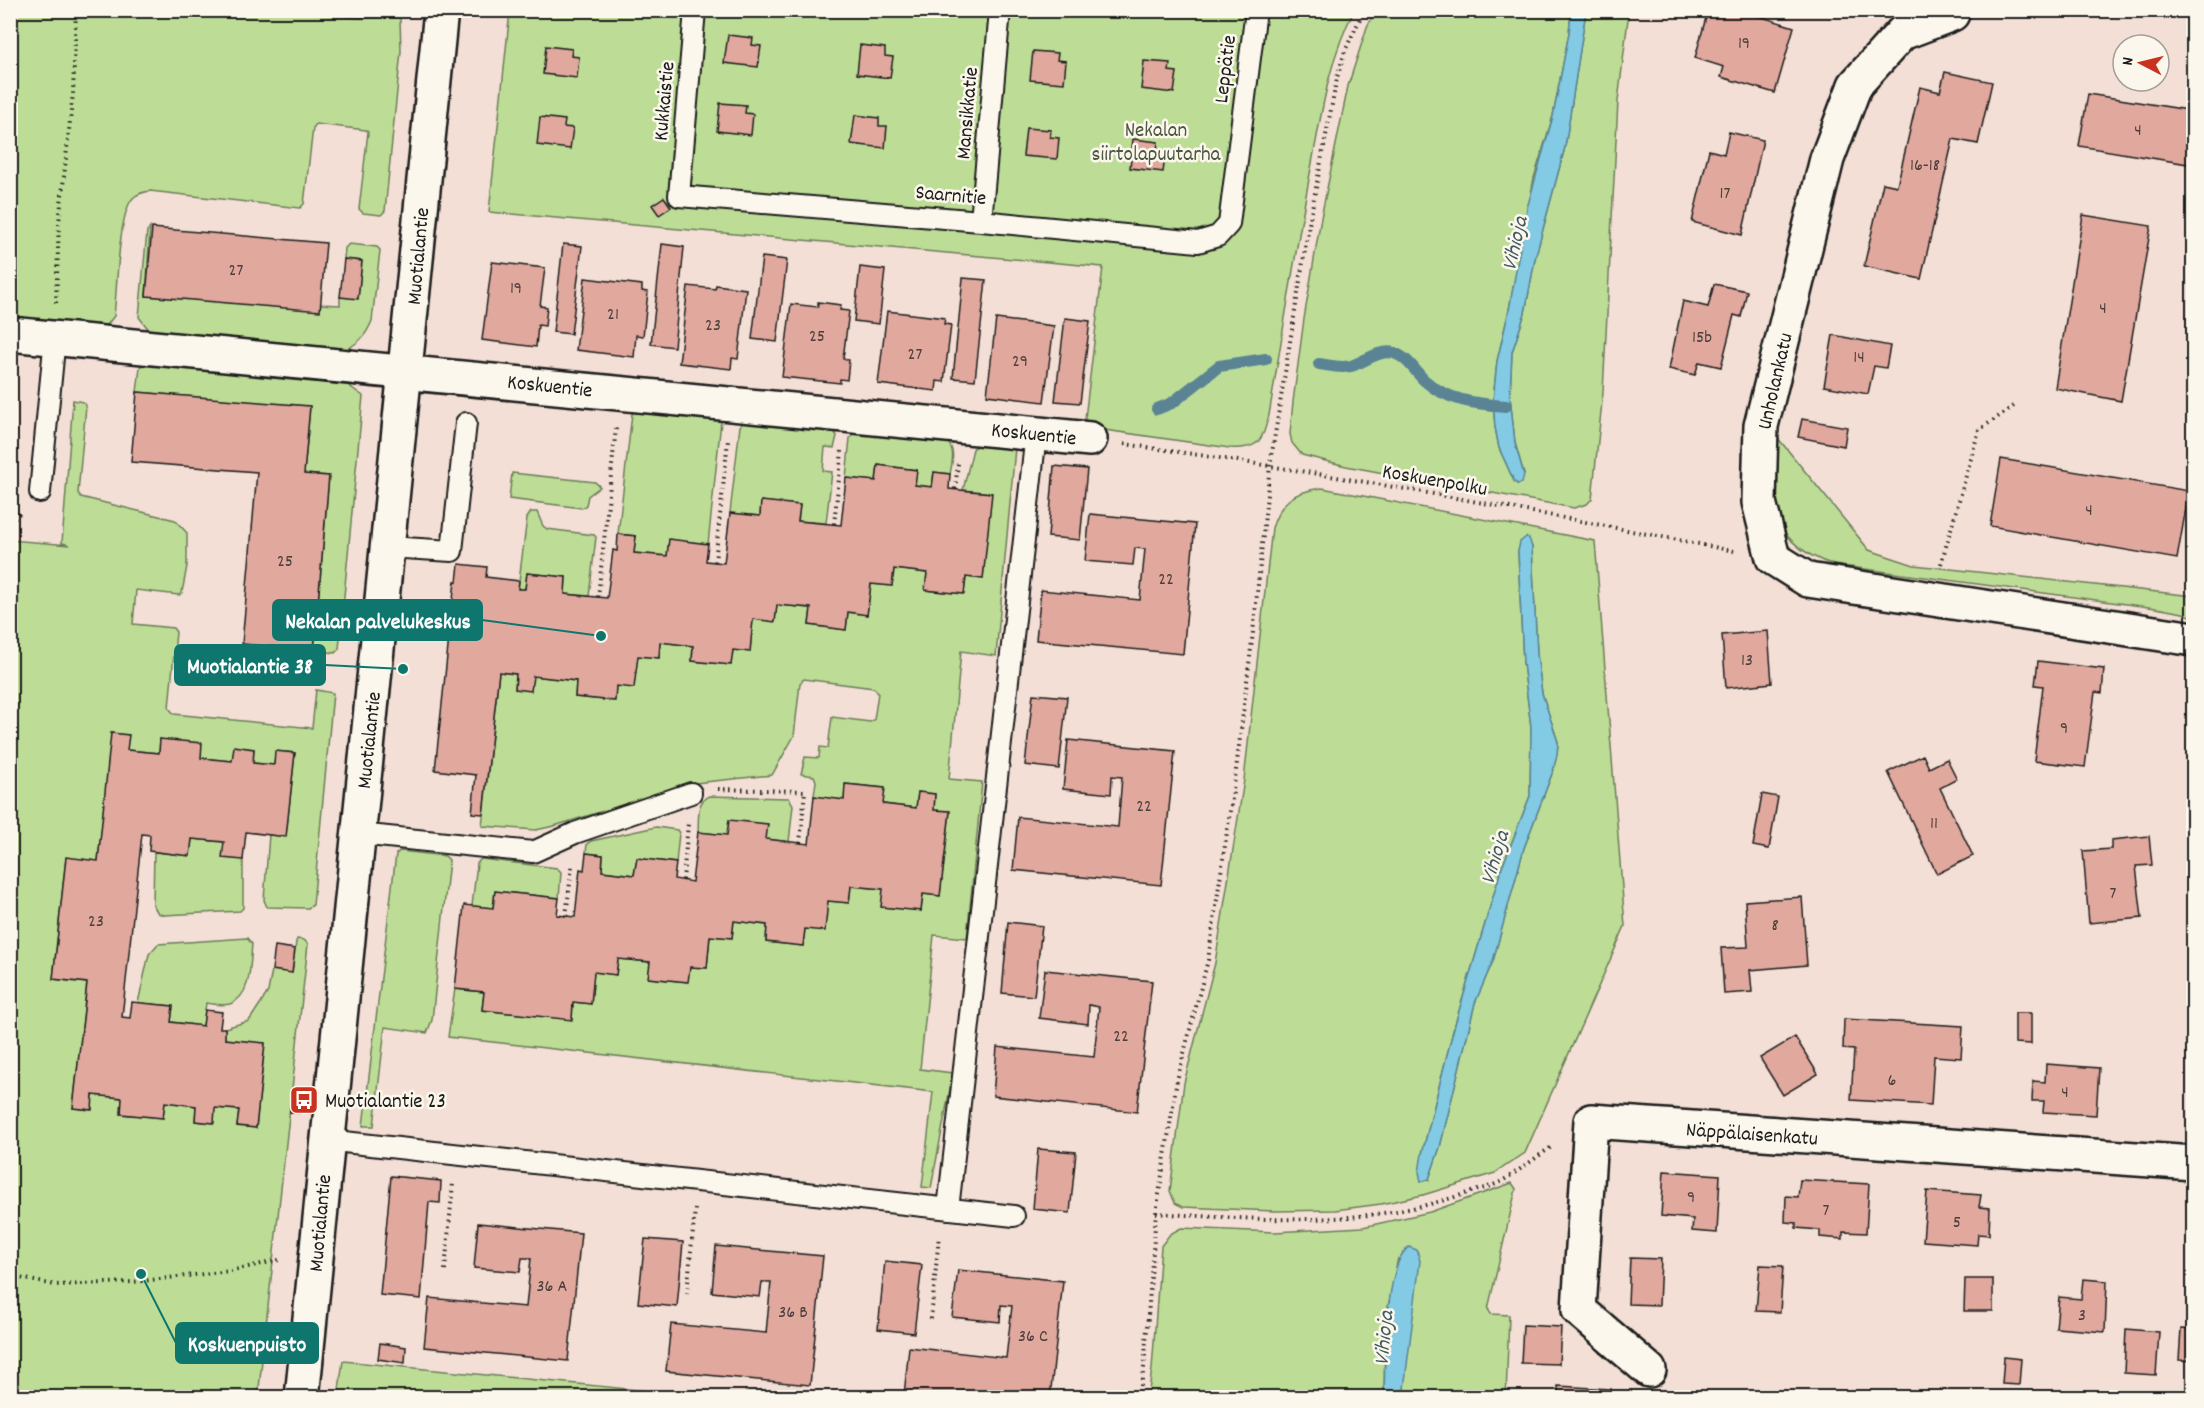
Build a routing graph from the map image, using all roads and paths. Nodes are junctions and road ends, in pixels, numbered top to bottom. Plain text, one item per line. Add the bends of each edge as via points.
1 (76, 10) edge
2 (441, 10) edge
3 (695, 10) edge
4 (1000, 10) edge
5 (1256, 10) edge
6 (1364, 10) edge
7 (1952, 14) dead end
8 (679, 196) joint
9 (981, 220) junction
10 (1218, 236) joint
11 (10, 334) edge
12 (55, 337) junction
13 (406, 371) junction
14 (620, 392) junction
15 (732, 404) junction
16 (2014, 406) dead end
17 (846, 415) junction
18 (466, 423) dead end
19 (1036, 434) junction
20 (1090, 439) joint
21 (1270, 465) junction
22 (40, 492) dead end
23 (834, 524) dead end
24 (388, 547) junction
25 (1773, 558) junction
26 (715, 561) dead end
27 (598, 597) dead end
28 (1931, 600) junction
29 (2193, 639) edge
30 (692, 793) junction
31 (575, 833) junction
32 (359, 834) junction
33 (800, 843) dead end
34 (683, 880) dead end
35 (566, 916) dead end
36 (1591, 1121) junction
37 (326, 1140) junction
38 (455, 1155) junction
39 (2193, 1163) edge
40 (698, 1182) junction
41 (945, 1209) junction
42 (1156, 1213) junction
43 (1014, 1216) dead end
44 (315, 1260) junction
45 (445, 1270) dead end
46 (10, 1276) edge
47 (687, 1294) dead end
48 (931, 1319) dead end
49 (1649, 1370) dead end
50 (302, 1398) edge
51 (1139, 1398) edge

1 - 12 path via 73,93 59,224
2 - 13 street, Muotialantie
3 - 8 lane, Kukkaistie
4 - 9 lane, Mansikkatie
5 - 10 lane, Leppätie via 1229,224
6 - 21 path via 1337,78
7 - 25 street, Unholankatu via 1902,33 1855,86 1827,159 1761,426 1759,502
8 - 9 lane, Saarnitie
9 - 10 lane, Saarnitie via 1198,242
11 - 12 street, Koskuentie
12 - 13 street, Koskuentie
12 - 22 lane
13 - 14 street, Koskuentie
13 - 24 street, Muotialantie
14 - 15 street, Koskuentie
14 - 27 path
15 - 17 street, Koskuentie
15 - 26 path
16 - 28 path via 1979,430
17 - 19 street, Koskuentie
17 - 23 path
18 - 24 lane via 452,551
19 - 20 street, Koskuentie
19 - 41 lane
20 - 21 path, Koskuenpolku
21 - 25 path, Koskuenpolku
21 - 42 path via 1235,778 1208,960 1177,1080
24 - 32 street, Muotialantie
25 - 28 street via 1808,580
28 - 29 street
30 - 31 lane
30 - 33 path via 726,788 805,791
30 - 34 path
31 - 32 lane via 533,852
31 - 35 path
32 - 37 street, Muotialantie
36 - 39 street, Näppälaisenkatu
36 - 42 path via 1499,1182 1389,1213 1268,1220
36 - 49 street via 1579,1310
37 - 38 lane
37 - 44 street, Muotialantie
38 - 40 lane
38 - 45 path
40 - 41 lane
40 - 47 path
41 - 43 lane
41 - 48 path
42 - 51 path
44 - 46 path via 288,1258 230,1271 133,1282 55,1285
44 - 50 street, Muotialantie

